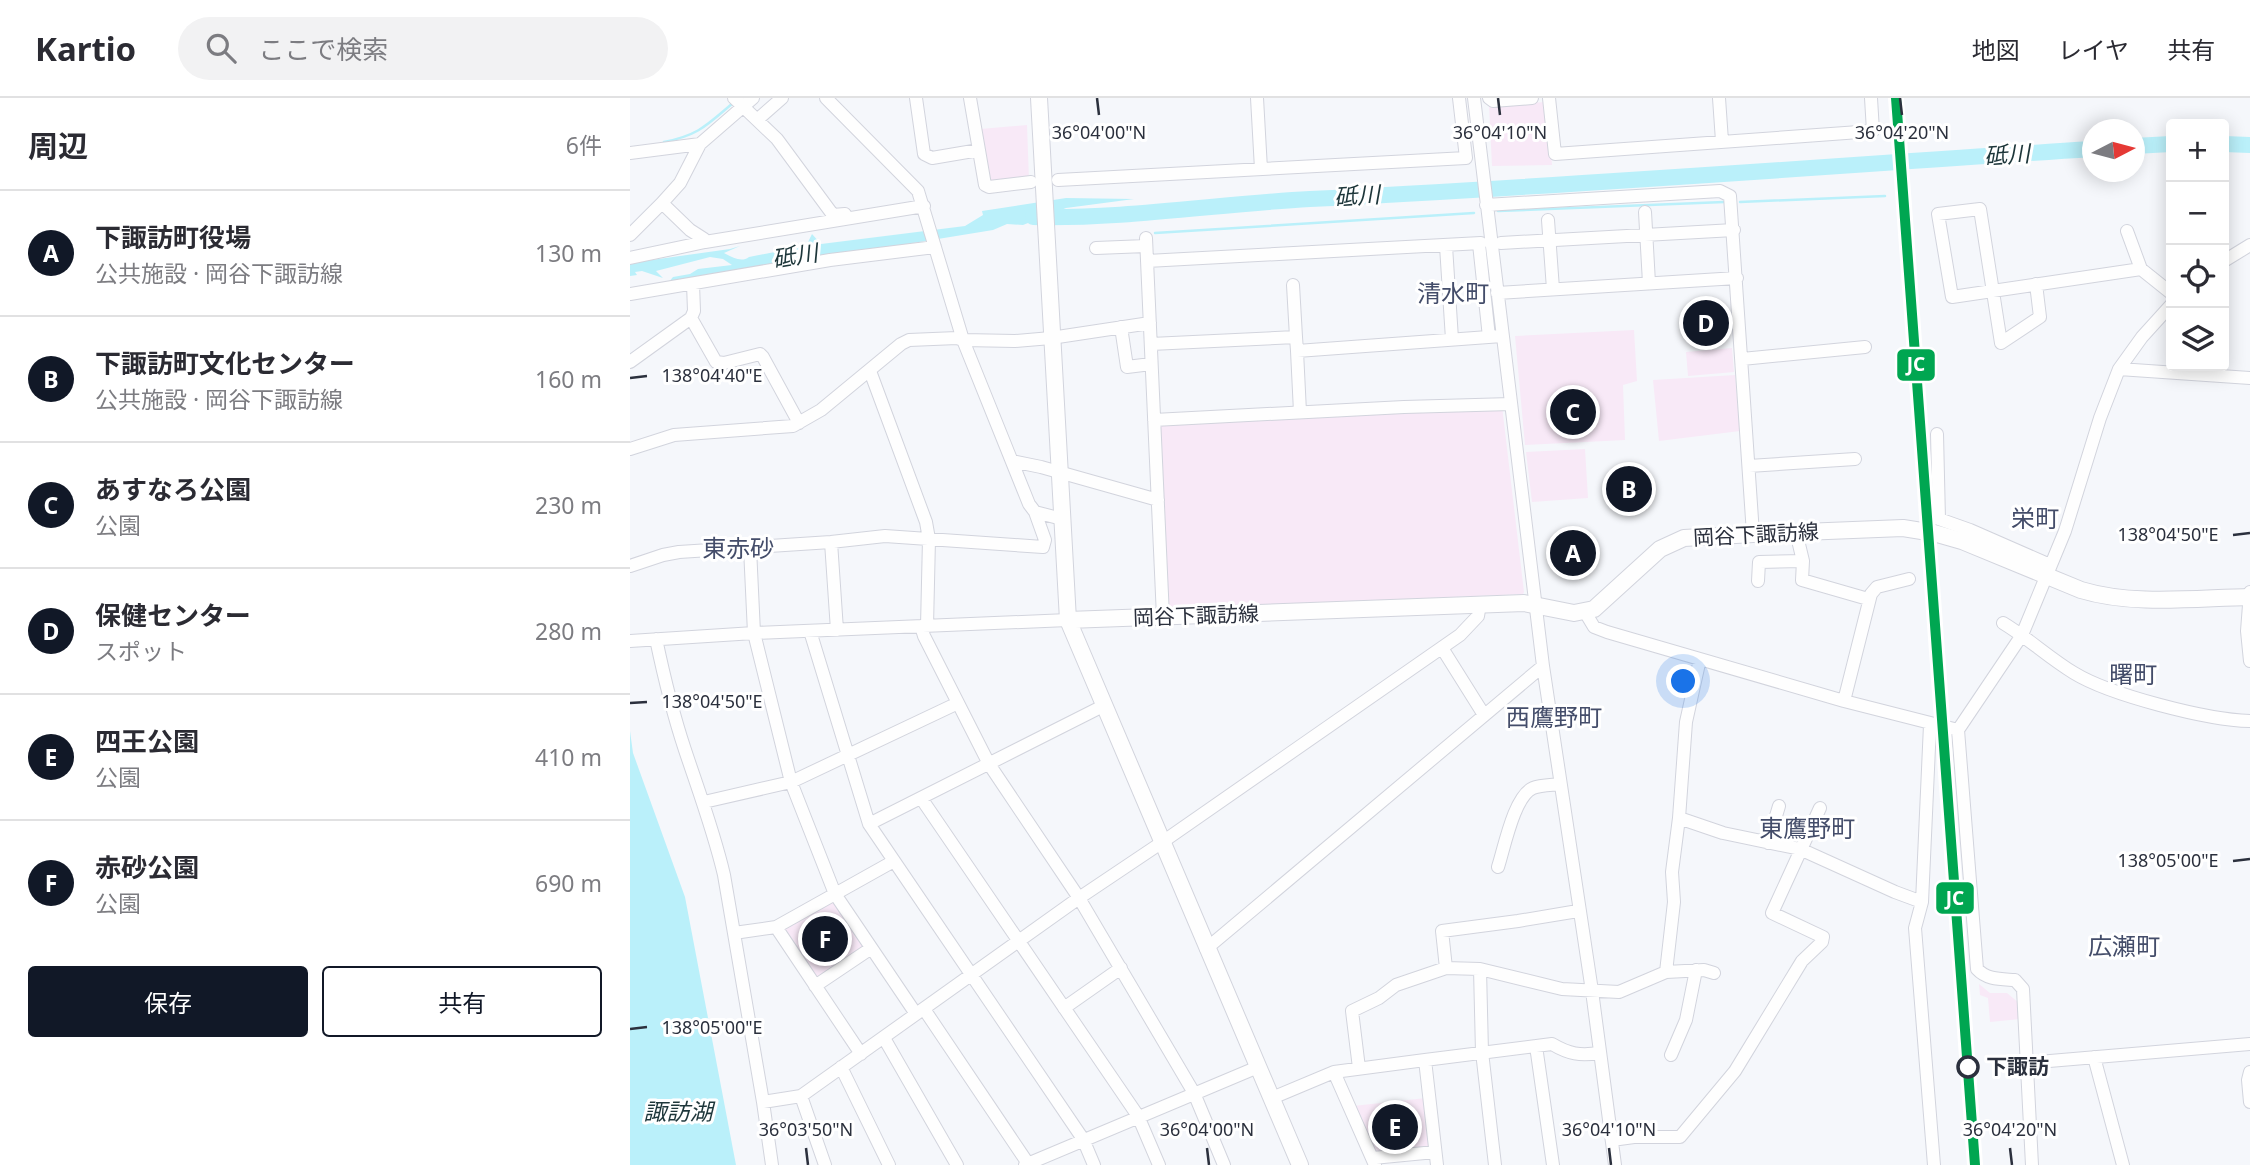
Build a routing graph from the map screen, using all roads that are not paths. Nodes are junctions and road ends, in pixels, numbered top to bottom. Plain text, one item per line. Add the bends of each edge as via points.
1 (782, 98) edge
2 (826, 98) edge
3 (916, 98) edge
4 (970, 98) edge
5 (1039, 98) edge
6 (1256, 98) edge
7 (1459, 98) edge
8 (1474, 98) edge
9 (1489, 98) edge
10 (1532, 98) edge
11 (1549, 98) edge
12 (1719, 98) edge
13 (1871, 98) edge
14 (743, 103) edge
15 (757, 120) junction
16 (1722, 141) junction
17 (700, 144) junction
18 (979, 150) junction
19 (630, 153) edge
20 (1261, 170) junction
21 (1058, 180) dead end
22 (1031, 182) dead end
23 (662, 203) junction
24 (1486, 203) junction
25 (925, 209) junction
26 (1645, 212) dead end
27 (859, 218) junction
28 (1548, 220) dead end
29 (1734, 230) junction
30 (2127, 231) dead end
31 (630, 235) edge
32 (1646, 236) junction
33 (1550, 241) junction
34 (705, 242) junction
35 (1501, 243) dead end
36 (934, 244) junction
37 (2250, 245) edge
38 (1446, 246) junction
39 (1096, 248) dead end
40 (630, 251) edge
41 (630, 258) edge
42 (2229, 258) edge
43 (1147, 261) junction
44 (2141, 269) junction
45 (1737, 278) junction
46 (1649, 283) junction
47 (693, 284) junction
48 (2036, 284) junction
49 (1293, 285) dead end
50 (1553, 289) junction
51 (2166, 289) edge
52 (1994, 291) junction
53 (1497, 293) junction
54 (630, 294) edge
55 (2168, 308) edge
56 (691, 318) junction
57 (1150, 323) junction
58 (1121, 327) junction
59 (1495, 336) junction
60 (1051, 338) junction
61 (1452, 339) junction
62 (963, 340) junction
63 (1151, 344) junction
64 (1296, 344) junction
65 (1865, 347) dead end
66 (1742, 359) junction
67 (630, 362) edge
68 (1152, 364) junction
69 (2119, 369) junction
70 (870, 371) junction
71 (2250, 378) edge
72 (1511, 404) junction
73 (1300, 412) junction
74 (1154, 421) junction
75 (799, 423) junction
76 (1937, 433) dead end
77 (630, 449) edge
78 (1855, 459) dead end
79 (1012, 461) junction
80 (1749, 466) junction
81 (1060, 474) junction
82 (1158, 500) junction
83 (1035, 512) junction
84 (1062, 519) junction
85 (1796, 532) junction
86 (1753, 534) junction
87 (929, 539) junction
88 (831, 542) junction
89 (750, 548) junction
90 (1803, 561) junction
91 (630, 566) edge
92 (2047, 570) junction
93 (1909, 579) dead end
94 (1758, 581) dead end
95 (2249, 595) edge
96 (1868, 599) junction
97 (1480, 604) junction
98 (1535, 604) junction
99 (1585, 612) junction
100 (1163, 617) junction
101 (1068, 620) junction
102 (2003, 624) dead end
103 (924, 626) junction
104 (836, 630) junction
105 (810, 631) junction
106 (754, 633) junction
107 (2022, 635) junction
108 (656, 639) junction
109 (630, 641) edge
110 (1441, 648) junction
111 (1700, 659) junction
112 (2250, 661) edge
113 (1543, 666) junction
114 (1844, 701) junction
115 (958, 703) junction
116 (1103, 706) junction
117 (1484, 715) junction
118 (2250, 721) edge
119 (1930, 725) junction
120 (1958, 730) junction
121 (848, 754) junction
122 (989, 764) junction
123 (790, 782) junction
124 (1560, 784) junction
125 (921, 798) junction
126 (704, 802) junction
127 (1779, 806) dead end
128 (1820, 808) dead end
129 (1679, 818) junction
130 (869, 824) junction
131 (1768, 843) junction
132 (1161, 844) junction
133 (1800, 849) junction
134 (894, 861) junction
135 (1498, 867) dead end
136 (835, 894) junction
137 (1079, 898) junction
138 (1922, 902) junction
139 (1578, 911) junction
140 (776, 927) junction
141 (734, 933) junction
142 (1019, 941) junction
143 (870, 949) junction
144 (1206, 949) junction
145 (1121, 968) junction
146 (1446, 968) junction
147 (1480, 970) junction
148 (1696, 970) junction
149 (1666, 972) junction
150 (1714, 973) dead end
151 (972, 975) junction
152 (815, 986) junction
153 (1592, 991) junction
154 (1064, 1008) junction
155 (920, 1012) junction
156 (884, 1038) junction
157 (2250, 1044) edge
158 (1536, 1045) junction
159 (1482, 1052) junction
160 (861, 1054) junction
161 (1600, 1054) junction
162 (1671, 1055) dead end
163 (2094, 1057) junction
164 (1425, 1060) junction
165 (2027, 1063) junction
166 (841, 1067) junction
167 (1258, 1067) junction
168 (1359, 1068) junction
169 (1334, 1072) junction
170 (2250, 1072) edge
171 (1194, 1093) junction
172 (801, 1096) junction
173 (1272, 1098) junction
174 (763, 1102) junction
175 (2250, 1102) edge
176 (1138, 1116) junction
177 (1083, 1139) junction
178 (1612, 1140) junction
179 (1436, 1158) edge
180 (1374, 1162) edge
181 (772, 1165) edge
182 (825, 1165) edge
183 (889, 1165) edge
184 (957, 1165) edge
185 (1027, 1165) edge
186 (1094, 1165) edge
187 (1159, 1165) edge
188 (1224, 1165) edge
189 (1300, 1165) edge
190 (1495, 1165) edge
191 (1553, 1165) edge
192 (1615, 1165) edge
193 (1934, 1165) edge
194 (2032, 1165) edge
195 (2123, 1165) edge

1 - 15 street
2 - 25 street via 910,181
3 - 18 street via 924,154 933,158
4 - 18 street
5 - 60 main road
6 - 20 street
7 - 20 street via 1466,158
8 - 24 street
9 - 10 street
11 - 16 street via 1555,154
12 - 16 street
13 - 16 street via 1873,131
14 - 15 street
14 - 17 street
15 - 27 street via 777,139 833,215 857,212
17 - 19 street
17 - 23 street via 680,183
18 - 22 street via 985,185
20 - 21 street
23 - 31 street
23 - 34 street
24 - 29 street via 1720,191 1731,196
24 - 53 street
25 - 27 street
25 - 36 street
26 - 32 street
27 - 34 street
28 - 33 street
29 - 32 street
29 - 45 street
30 - 44 street
32 - 33 street
32 - 46 street
33 - 35 street
33 - 50 street
34 - 41 street
36 - 47 street
36 - 62 street
37 - 42 street
38 - 43 street
38 - 59 street via 1480,244
38 - 61 street
39 - 43 street via 1146,242
40 - 41 street
43 - 57 street
44 - 48 street
44 - 51 street
45 - 46 street
45 - 66 street
46 - 50 street
47 - 54 street
47 - 56 street
48 - 52 street
48 - 52 street via 2040,317 2001,343
49 - 64 street
50 - 53 street
52 - 52 street via 1952,297 1938,214 1980,209
53 - 59 street
55 - 69 street
56 - 67 street
56 - 75 street via 716,362 764,357
57 - 58 street
57 - 63 street
58 - 60 street
58 - 68 street via 1127,367
59 - 61 street
59 - 72 street
60 - 62 street
60 - 81 main road
61 - 64 street
62 - 70 street via 909,340
62 - 79 street
63 - 64 street
63 - 68 street
64 - 73 street
65 - 66 street
66 - 80 street
68 - 74 street
69 - 71 street
69 - 92 street via 2065,531
70 - 75 street
70 - 87 street
72 - 73 street
72 - 98 street
73 - 74 street
74 - 82 street
75 - 77 street via 674,435
76 - 92 street via 1939,519 1979,534
78 - 80 street
79 - 81 street
79 - 83 street
80 - 86 street
81 - 82 street
81 - 84 main road
82 - 100 street
83 - 84 street
83 - 87 street via 1045,540 1043,547
84 - 101 main road
85 - 86 main road, 岡谷下諏訪線
85 - 90 street
85 - 92 main road, 岡谷下諏訪線 via 1903,528 1962,541
86 - 99 main road, 岡谷下諏訪線 via 1684,538 1660,549 1601,604
87 - 88 street via 885,536
87 - 103 street
88 - 89 street
88 - 104 street
89 - 91 street via 679,552
89 - 106 street
90 - 94 street via 1759,562
90 - 96 street via 1802,580
92 - 95 main road, 岡谷下諏訪線 via 2081,590 2119,599
92 - 107 street
93 - 96 street via 1877,587
95 - 112 street
96 - 114 street
97 - 98 main road, 岡谷下諏訪線
97 - 100 main road, 岡谷下諏訪線
97 - 110 street via 1478,617
98 - 99 main road, 岡谷下諏訪線 via 1561,612
98 - 113 street
99 - 111 street via 1594,627
100 - 101 main road, 岡谷下諏訪線
101 - 103 street
101 - 116 main road
102 - 107 street
103 - 104 street
103 - 115 street
104 - 105 street
105 - 106 street
105 - 121 street
106 - 108 street
106 - 123 street
107 - 118 street via 2075,674 2112,690 2173,708
107 - 120 street
108 - 109 street
108 - 126 street via 685,750
110 - 117 street
110 - 132 street
111 - 114 street
111 - 129 street via 1686,722
113 - 117 street
113 - 124 street
114 - 119 street
115 - 121 street
115 - 122 street
116 - 122 street
116 - 132 main road
117 - 144 street
119 - 120 street
119 - 138 street
120 - 165 street via 1977,969 1989,977 2020,984
121 - 123 street
121 - 130 street
122 - 125 street
122 - 137 street
123 - 126 street
123 - 136 street
124 - 135 street via 1532,788 1522,798
124 - 139 street
125 - 130 street
125 - 142 street
126 - 141 street
127 - 131 street
128 - 133 street
129 - 131 street
129 - 149 street
130 - 134 street
131 - 133 street
132 - 137 street
132 - 144 main road
133 - 138 street
133 - 178 street via 1772,913 1824,937 1822,942 1802,961 1735,1071 1680,1137
134 - 136 street
134 - 151 street
136 - 140 street
136 - 143 street
137 - 142 street
137 - 145 street
138 - 193 street via 1915,928
139 - 146 street via 1442,931
139 - 153 street
140 - 141 street
140 - 152 street
141 - 174 street
142 - 151 street
142 - 154 street
143 - 152 street
143 - 155 street
144 - 167 main road
145 - 154 street
145 - 171 street
146 - 147 street
146 - 168 street via 1396,985 1352,1011
147 - 153 street via 1562,989
147 - 159 street
148 - 149 street
148 - 150 street
148 - 162 street via 1686,1020
149 - 153 street via 1619,992
151 - 155 street
151 - 177 street
152 - 160 street
153 - 161 street
154 - 176 street
155 - 156 street
155 - 185 street
156 - 160 street
156 - 184 street
157 - 163 street
158 - 159 street
158 - 161 street via 1552,1044 1579,1056
158 - 191 street
159 - 164 street
159 - 190 street
160 - 166 street
161 - 178 street
163 - 165 street
163 - 195 street
164 - 168 street
164 - 179 street
165 - 194 street
166 - 172 street
166 - 183 street
167 - 171 street
167 - 173 main road
168 - 169 street
169 - 173 street
169 - 180 street
170 - 175 street
171 - 176 street
171 - 188 street
172 - 174 street
172 - 182 street
173 - 189 main road
174 - 181 street
176 - 177 street
176 - 187 street
177 - 185 street
177 - 186 street
178 - 192 street
179 - 180 street

